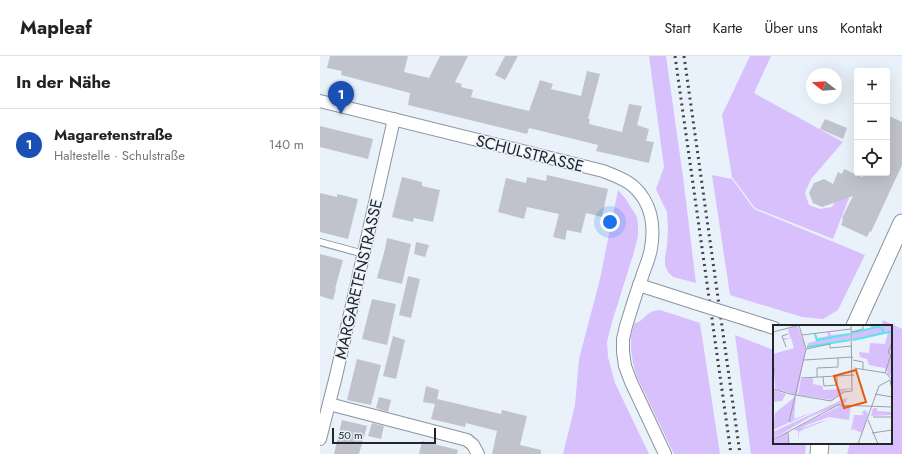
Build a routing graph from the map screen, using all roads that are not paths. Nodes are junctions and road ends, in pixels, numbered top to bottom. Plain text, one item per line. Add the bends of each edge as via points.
1 (320, 100) edge
2 (394, 120) junction
3 (902, 224) edge
4 (320, 242) edge
5 (364, 254) junction
6 (639, 285) junction
7 (855, 325) edge
8 (773, 328) edge
9 (329, 404) junction
10 (320, 439) edge
11 (820, 444) edge
12 (478, 454) edge
13 (665, 454) edge
14 (819, 454) edge

1 - 2 street, SCHULSTRASSE
2 - 5 street, MARGARETENSTRASSE
2 - 6 street, SCHULSTRASSE via 603,171 632,186 648,208 653,232 651,249
3 - 7 main road
4 - 5 lane
5 - 9 street, MARGARETENSTRASSE
6 - 8 street, bridge
6 - 13 street, SCHULSTRASSE via 626,326 623,352 625,366
9 - 10 street, MARGARETENSTRASSE
9 - 12 street via 467,440
11 - 14 main road

